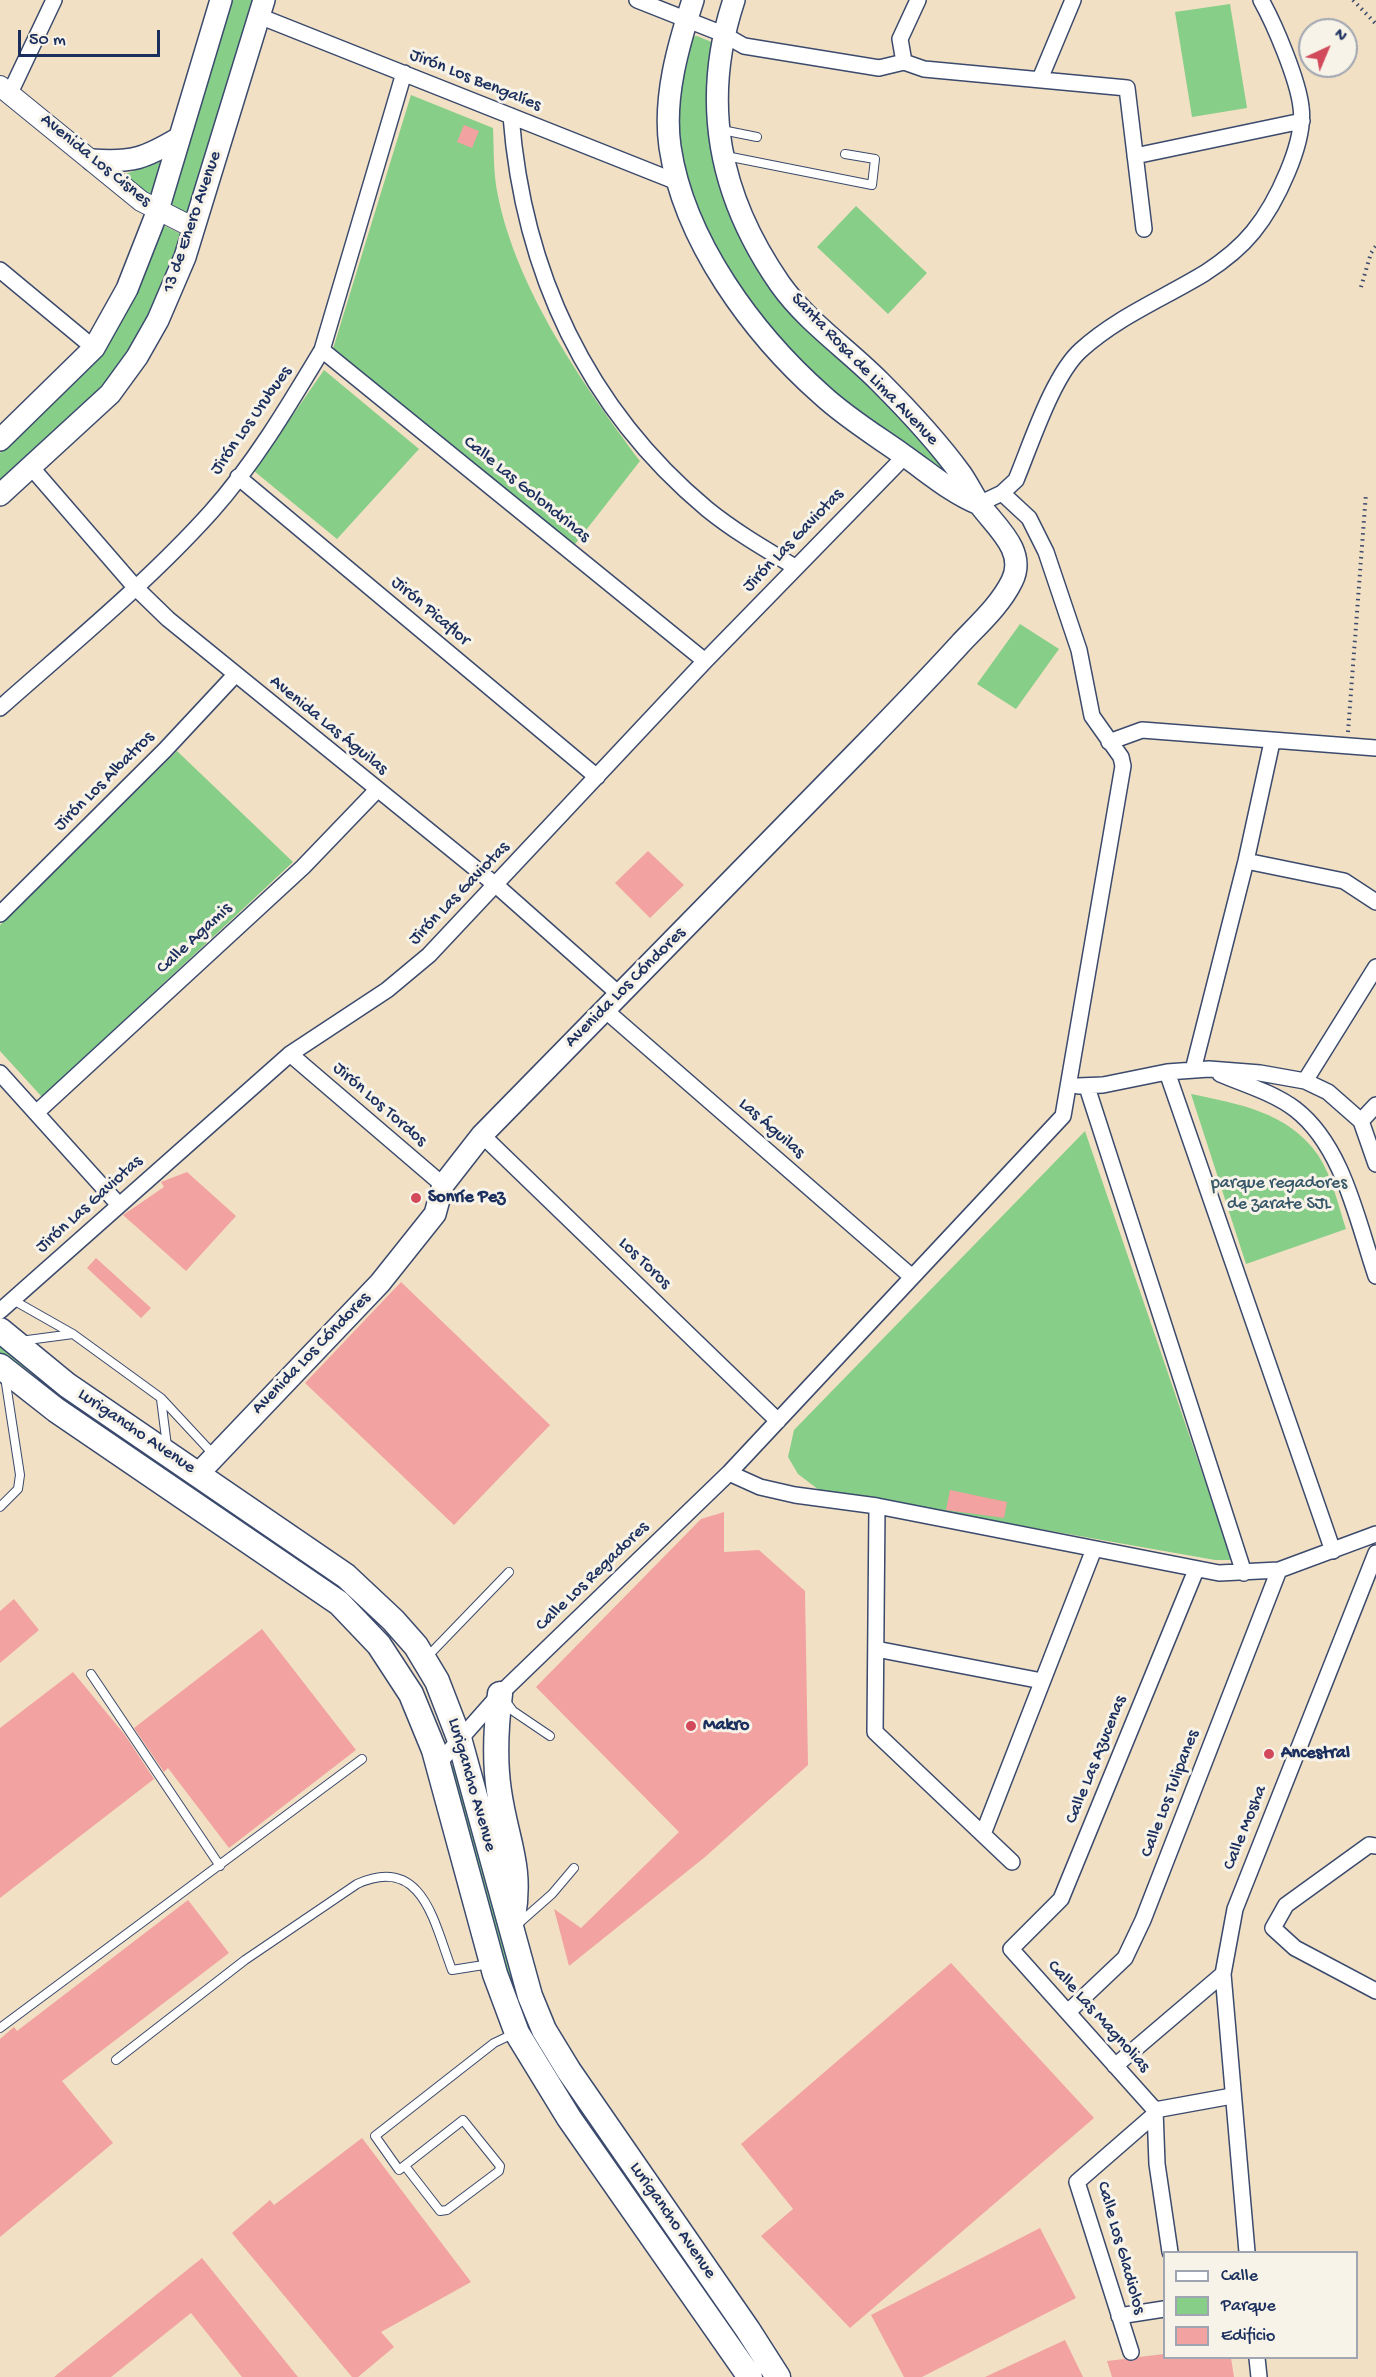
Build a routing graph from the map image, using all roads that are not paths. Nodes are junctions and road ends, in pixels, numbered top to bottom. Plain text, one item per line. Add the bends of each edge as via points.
1 (54, 0) edge
2 (221, 0) edge
3 (637, 0) edge
4 (734, 0) edge
5 (918, 0) edge
6 (1073, 0) edge
7 (1262, 0) edge
8 (262, 8) edge
9 (690, 10) edge
10 (723, 34) junction
11 (904, 62) junction
12 (404, 74) junction
13 (1040, 79) junction
14 (5, 90) edge
15 (511, 116) junction
16 (1302, 121) junction
17 (718, 129) junction
18 (757, 137) dead end
19 (180, 138) junction
20 (845, 154) dead end
21 (721, 155) junction
22 (1135, 156) junction
23 (92, 160) junction
24 (677, 182) junction
25 (158, 210) junction
26 (194, 228) junction
27 (1144, 229) dead end
28 (0, 270) edge
29 (94, 348) junction
30 (322, 350) junction
31 (0, 440) edge
32 (904, 456) junction
33 (31, 467) junction
34 (238, 477) junction
35 (1002, 494) junction
36 (0, 495) edge
37 (979, 504) junction
38 (795, 567) junction
39 (135, 588) junction
40 (705, 661) junction
41 (235, 675) junction
42 (0, 708) edge
43 (1109, 742) junction
44 (1272, 742) junction
45 (1376, 748) edge
46 (597, 777) junction
47 (377, 790) junction
48 (1246, 861) junction
49 (497, 886) junction
50 (1376, 902) edge
51 (0, 914) edge
52 (1376, 967) edge
53 (612, 1003) junction
54 (290, 1054) junction
55 (1193, 1070) junction
56 (1209, 1070) junction
57 (1167, 1072) junction
58 (0, 1073) edge
59 (1305, 1081) junction
60 (1068, 1085) junction
61 (1087, 1087) junction
62 (1376, 1105) edge
63 (36, 1113) junction
64 (1361, 1121) junction
65 (482, 1135) junction
66 (1376, 1164) edge
67 (443, 1185) junction
68 (118, 1205) junction
69 (1376, 1276) edge
70 (912, 1277) junction
71 (13, 1300) junction
72 (0, 1311) edge
73 (73, 1334) junction
74 (7, 1336) edge
75 (2, 1368) edge
76 (161, 1398) junction
77 (778, 1421) junction
78 (168, 1454) junction
79 (215, 1456) junction
80 (729, 1473) junction
81 (198, 1474) junction
82 (878, 1506) junction
83 (0, 1507) edge
84 (1376, 1534) edge
85 (1094, 1549) junction
86 (1333, 1551) junction
87 (1376, 1553) edge
88 (1196, 1570) junction
89 (1279, 1570) junction
90 (509, 1572) dead end
91 (1244, 1573) junction
92 (876, 1649) junction
93 (425, 1660) junction
94 (91, 1674) dead end
95 (1042, 1680) junction
96 (500, 1694) junction
97 (550, 1737) dead end
98 (459, 1738) junction
99 (363, 1759) dead end
100 (438, 1764) junction
101 (983, 1834) junction
102 (1376, 1846) edge
103 (1012, 1862) dead end
104 (220, 1866) junction
105 (574, 1868) dead end
106 (512, 1929) junction
107 (1011, 1949) joint
108 (492, 1963) junction
109 (1223, 1974) junction
110 (1376, 1991) edge
111 (1068, 2012) junction
112 (0, 2028) edge
113 (517, 2032) junction
114 (116, 2060) dead end
115 (1115, 2066) junction
116 (1232, 2096) junction
117 (1154, 2113) junction
118 (405, 2166) junction
119 (658, 2201) junction
120 (636, 2215) junction
121 (1170, 2251) edge
122 (1247, 2251) edge
123 (1163, 2309) edge
124 (1119, 2316) junction
125 (1131, 2352) dead end
126 (1257, 2359) edge
127 (750, 2377) edge
128 (778, 2377) edge
129 (1258, 2377) edge

1 - 14 street
2 - 19 main road, 13 de Enero Avenue
3 - 9 street
4 - 10 main road, Santa Rosa de Lima Avenue
5 - 11 street via 900,39
6 - 13 street
7 - 16 street via 1301,105
8 - 12 street, Jirón Los Bengalíes
8 - 26 main road, 13 de Enero Avenue
9 - 10 street
9 - 24 main road, Santa Rosa de Lima Avenue via 678,52 669,114
10 - 11 street via 744,46 879,68
10 - 17 main road, Santa Rosa de Lima Avenue via 716,106
11 - 13 street via 924,69
12 - 15 street, Jirón Los Bengalíes
12 - 30 street, Jirón Los Urubues
13 - 22 street via 1127,88
14 - 23 street, Avenida Los Cisnes
15 - 24 street, Jirón Los Bengalíes
15 - 38 street via 516,169 531,242 568,335 597,385 631,432 669,474 708,509
16 - 22 street
16 - 35 street via 1286,173 1254,232 1207,272 1106,330 1079,351 1065,369 1016,480
17 - 18 lane
17 - 21 main road, Santa Rosa de Lima Avenue
19 - 23 main road via 152,154 124,162
19 - 25 main road, 13 de Enero Avenue
20 - 21 lane via 875,159 872,185
21 - 37 main road, Santa Rosa de Lima Avenue via 734,197 780,284 828,337 876,378 932,438
22 - 27 street
23 - 25 street, Avenida Los Cisnes via 141,201
24 - 32 main road, Santa Rosa de Lima Avenue via 691,219 752,322 823,397
25 - 26 street, Avenida Los Cisnes
25 - 29 main road, 13 de Enero Avenue via 127,289
26 - 33 main road, 13 de Enero Avenue via 158,320 137,357 110,394
28 - 29 street
29 - 31 main road, 13 de Enero Avenue
30 - 34 street, Jirón Los Urubues
30 - 40 street, Calle Las Golondrinas
32 - 37 main road, Santa Rosa de Lima Avenue via 944,486
32 - 38 street, Jirón Las Gaviotas
33 - 36 main road, 13 de Enero Avenue
33 - 39 street, Avenida Las Águilas
34 - 39 street, Jirón Los Urubues via 211,511
34 - 46 street, Jirón Picaflor
35 - 37 street
35 - 43 street, Calle Los Regadores via 1029,518 1046,552 1079,650 1092,716
37 - 53 main road, Avenida Los Cóndores via 1012,544 1014,578 998,602 904,704
38 - 40 street, Jirón Las Gaviotas
39 - 41 street, Avenida Las Águilas
39 - 42 street, Jirón Los Urubues
40 - 46 street, Jirón Las Gaviotas
41 - 47 street, Avenida Las Águilas
41 - 51 street, Jirón Los Albatros
43 - 44 street via 1142,730
43 - 60 street, Calle Los Regadores via 1123,766
44 - 45 street
44 - 48 street
46 - 49 street, Jirón Las Gaviotas
47 - 49 street, Avenida Las Águilas
47 - 63 street, Calle Agamis via 303,867
48 - 50 street via 1344,881
48 - 55 street
49 - 53 street, Avenida Las Águilas
49 - 54 street, Jirón Las Gaviotas via 429,955 387,990
52 - 59 street
53 - 65 main road, Avenida Los Cóndores
53 - 70 street, Las Águilas
54 - 67 street, Jirón Los Tordos
54 - 68 street, Jirón Las Gaviotas
55 - 56 street
55 - 57 street
56 - 59 street
56 - 69 street via 1294,1108 1319,1132 1334,1156
57 - 61 street
57 - 86 street
58 - 63 street
59 - 64 street via 1328,1092
60 - 61 street
60 - 70 street, Calle Los Regadores via 1063,1116
61 - 91 street
62 - 64 street
63 - 68 street
64 - 66 street
65 - 67 main road, Avenida Los Cóndores
65 - 77 street, Los Toros
67 - 79 main road, Avenida Los Cóndores via 435,1214 380,1283
68 - 71 street, Jirón Las Gaviotas
70 - 77 street, Calle Los Regadores
71 - 72 street, Jirón Las Gaviotas
71 - 73 lane
73 - 74 lane
73 - 76 lane
74 - 78 main road, Lurigancho Avenue via 68,1385
75 - 83 lane via 20,1475 18,1488
75 - 100 main road, Lurigancho Avenue via 56,1410 339,1603 379,1645 397,1671 419,1712
76 - 78 lane
76 - 79 lane
77 - 80 street, Calle Los Regadores
78 - 81 main road, Lurigancho Avenue
79 - 81 main road, Avenida Los Cóndores
80 - 82 street via 795,1495
80 - 96 street, Calle Los Regadores
81 - 93 main road, Lurigancho Avenue via 346,1576 393,1620
82 - 85 street
82 - 92 street
84 - 86 street
85 - 88 street
85 - 95 street
86 - 89 street
87 - 109 street, Calle Mosha via 1235,1909
88 - 91 street
88 - 107 street, Calle Las Azucenas via 1061,1899
89 - 91 street
89 - 111 street, Calle Los Tulipanes via 1125,1958
90 - 93 lane
92 - 95 street
92 - 101 street via 875,1732
93 - 98 main road, Lurigancho Avenue
94 - 104 lane
95 - 101 street
96 - 97 lane via 513,1711
96 - 98 street, Calle Los Regadores
96 - 106 main road via 496,1767 517,1876
98 - 100 street, Calle Los Regadores
98 - 106 main road, Lurigancho Avenue
99 - 104 lane
100 - 108 main road, Lurigancho Avenue
101 - 103 street
102 - 110 street via 1369,1845 1286,1905 1273,1928 1295,1948
104 - 112 lane
105 - 106 lane via 552,1894
106 - 119 main road, Lurigancho Avenue via 530,1996 544,2030
107 - 111 street, Calle Las Magnolias
108 - 113 main road, Lurigancho Avenue
108 - 114 lane via 452,1970 425,1899 402,1877 377,1875 357,1884 245,1960
109 - 115 street
109 - 116 street, Calle Mosha
111 - 115 street, Calle Las Magnolias
113 - 118 lane via 494,2043 375,2136 399,2170
113 - 120 main road, Lurigancho Avenue via 569,2118
115 - 117 street, Calle Las Magnolias
116 - 117 street
116 - 122 street, Calle Mosha
117 - 121 street
117 - 124 street, Calle Los Gladiolos via 1077,2182
118 - 118 lane via 463,2120 500,2166 499,2171 447,2210 440,2211
119 - 120 main road
119 - 128 main road, Lurigancho Avenue
120 - 127 main road, Lurigancho Avenue
123 - 124 street
124 - 125 street, Calle Los Gladiolos
126 - 129 street

